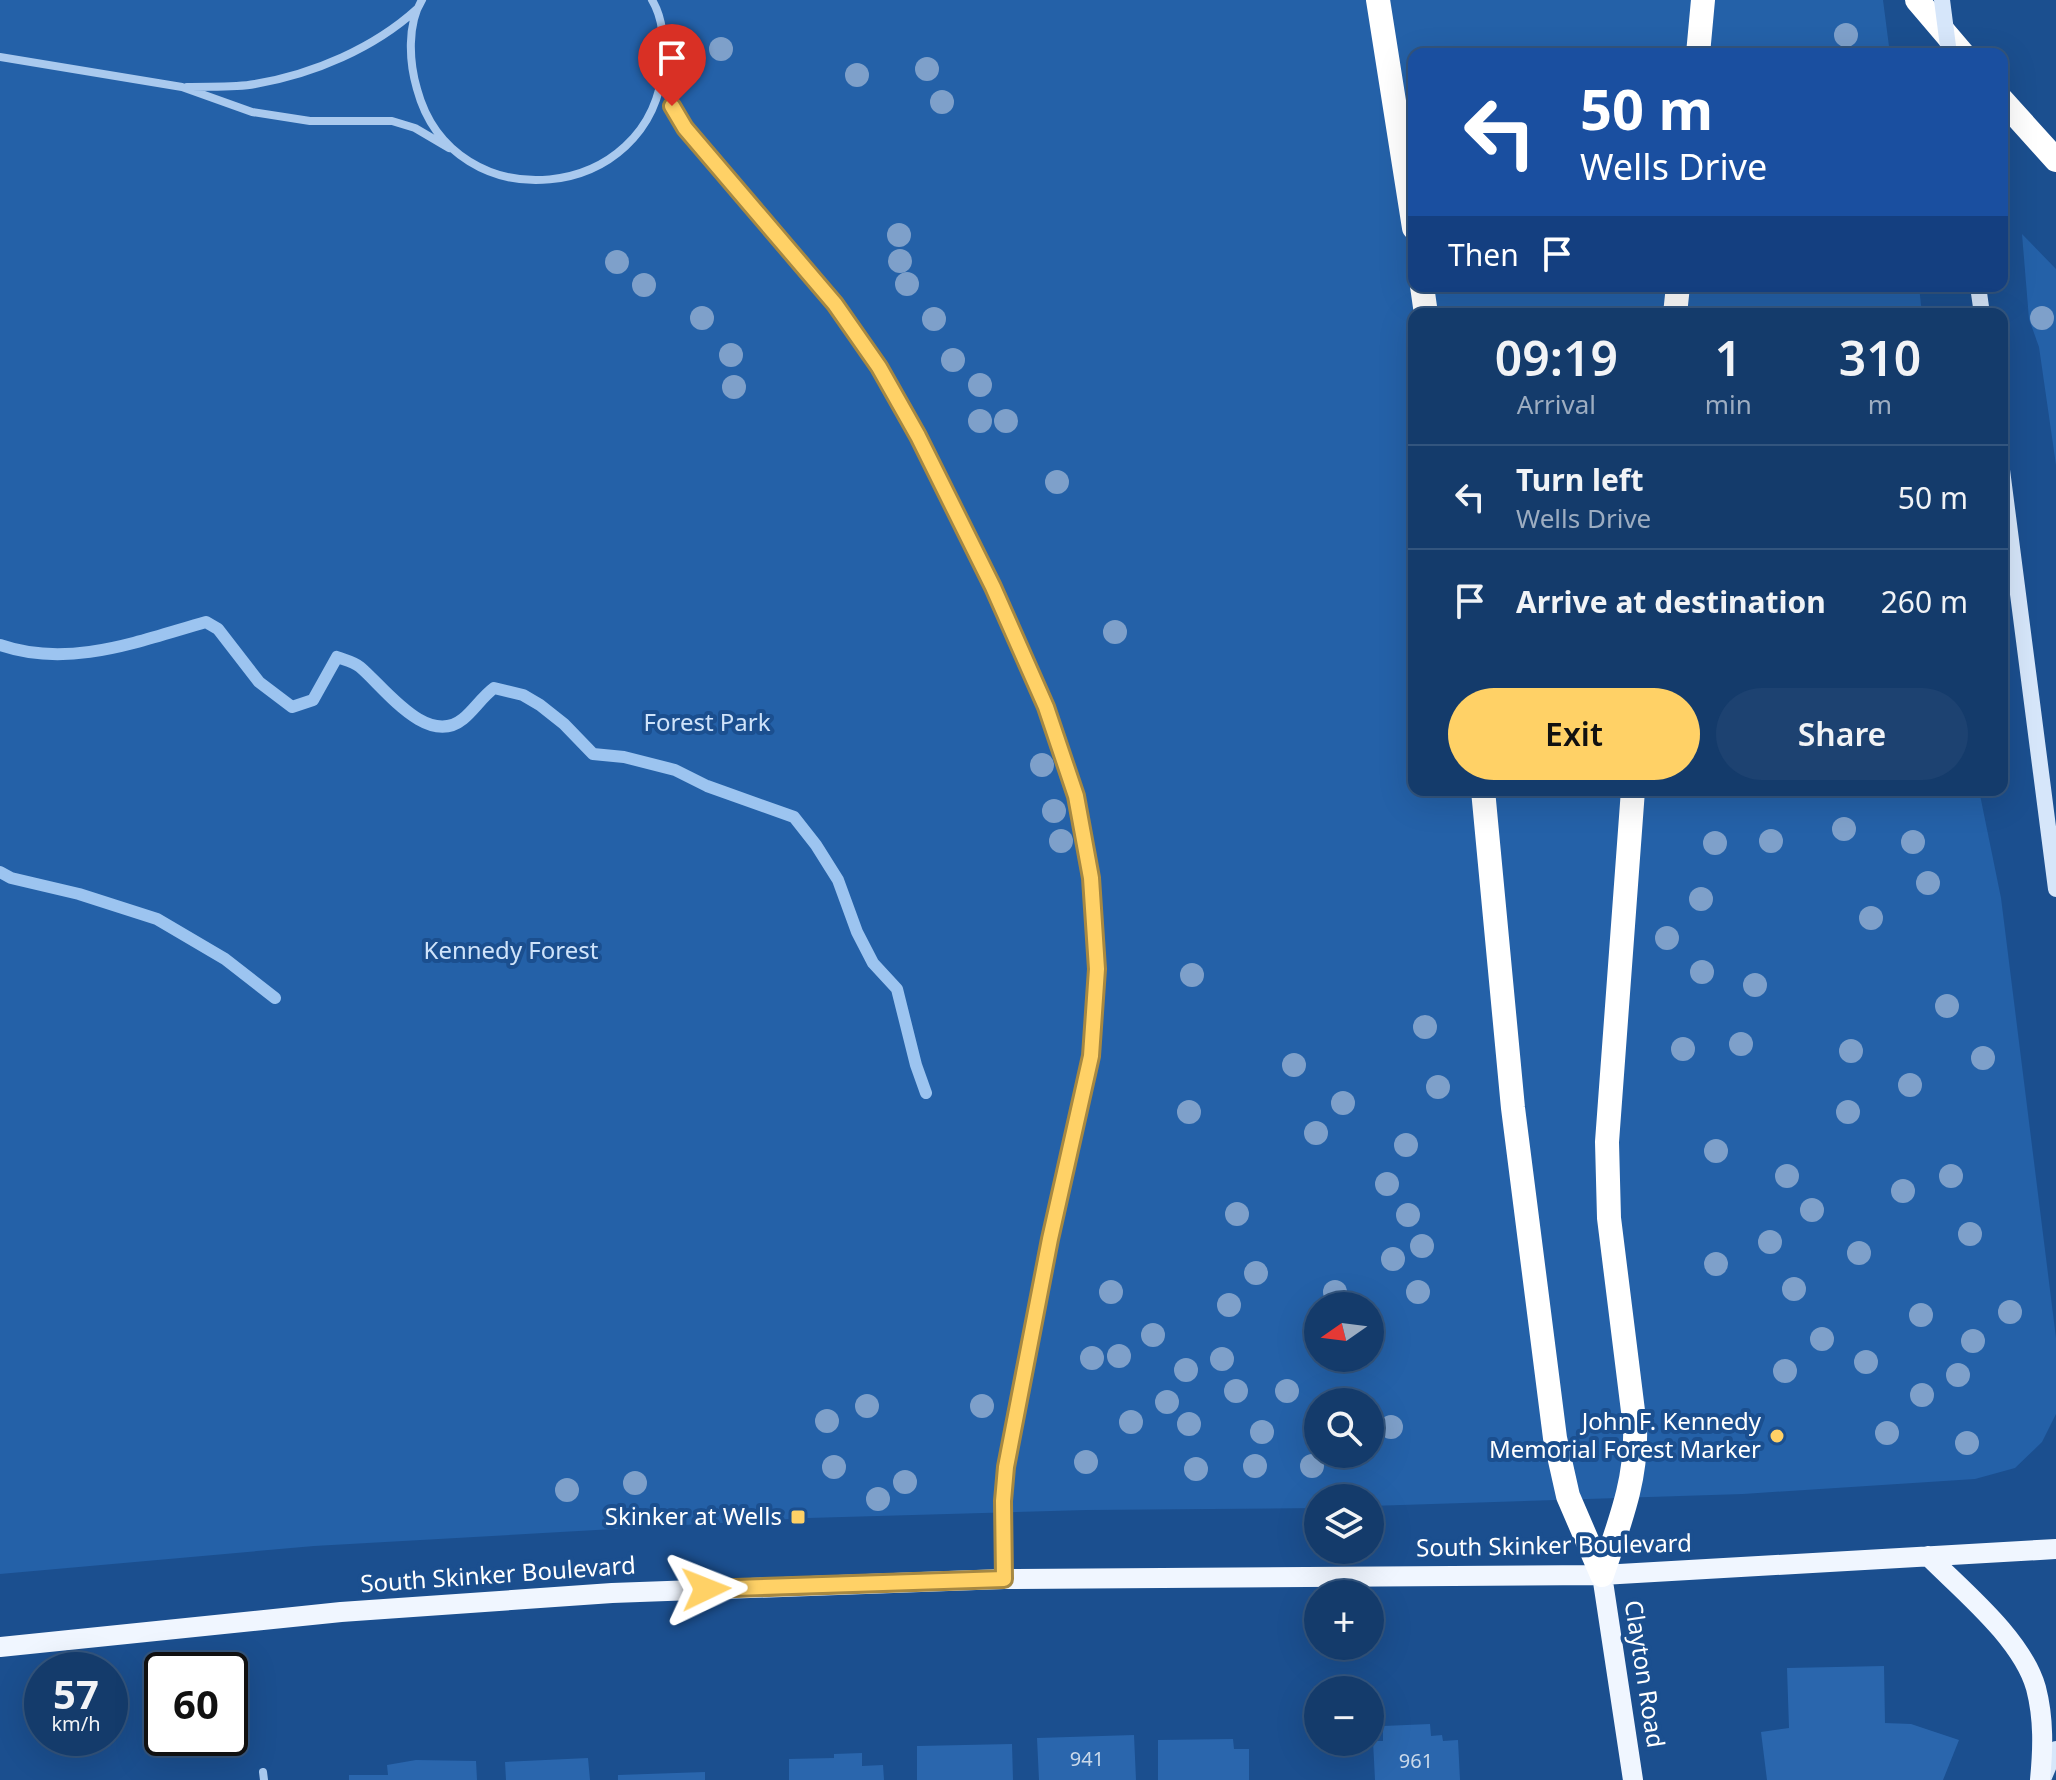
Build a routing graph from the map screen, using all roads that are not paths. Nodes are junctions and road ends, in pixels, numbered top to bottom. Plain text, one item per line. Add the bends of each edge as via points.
1 (422, 0) edge
2 (652, 0) edge
3 (1378, 0) edge
4 (1703, 0) edge
5 (1917, 0) edge
6 (1942, 0) edge
7 (417, 9) junction
8 (1699, 48) edge
9 (1948, 48) edge
10 (1958, 48) edge
11 (0, 57) edge
12 (662, 84) junction
13 (182, 87) junction
14 (2008, 107) edge
15 (457, 152) junction
16 (2056, 160) edge
17 (1408, 190) edge
18 (2008, 517) edge
19 (1484, 796) edge
20 (1633, 796) edge
21 (2056, 889) edge
22 (2056, 1549) edge
23 (1928, 1556) junction
24 (1602, 1575) junction
25 (1004, 1579) junction
26 (0, 1647) edge
27 (2056, 1749) edge
28 (1633, 1780) edge
29 (2042, 1780) edge

1 - 7 street
2 - 12 street via 665,44
3 - 17 highway
4 - 8 highway
5 - 10 highway
6 - 9 street, bridge
7 - 13 street via 361,50 318,66 255,84
7 - 15 street via 411,44 416,89 436,130
11 - 13 street
12 - 15 street via 651,114 632,140 579,175 515,180 484,170
12 - 25 street via 685,128 835,304 879,367 993,587 1046,707 1076,796 1091,878 1097,969 1091,1056 1006,1467
13 - 15 street via 252,112 310,121 392,121
14 - 16 highway
18 - 21 street
19 - 24 highway via 1513,1108 1555,1438 1568,1496
20 - 24 highway via 1607,1142 1609,1218 1636,1454 1632,1487
22 - 23 main road, South Skinker Boulevard
23 - 24 main road, South Skinker Boulevard
23 - 29 main road via 1999,1629 2028,1668 2041,1713
24 - 25 main road, South Skinker Boulevard
24 - 28 main road, Clayton Road
25 - 26 main road, South Skinker Boulevard via 424,1605
27 - 29 street

